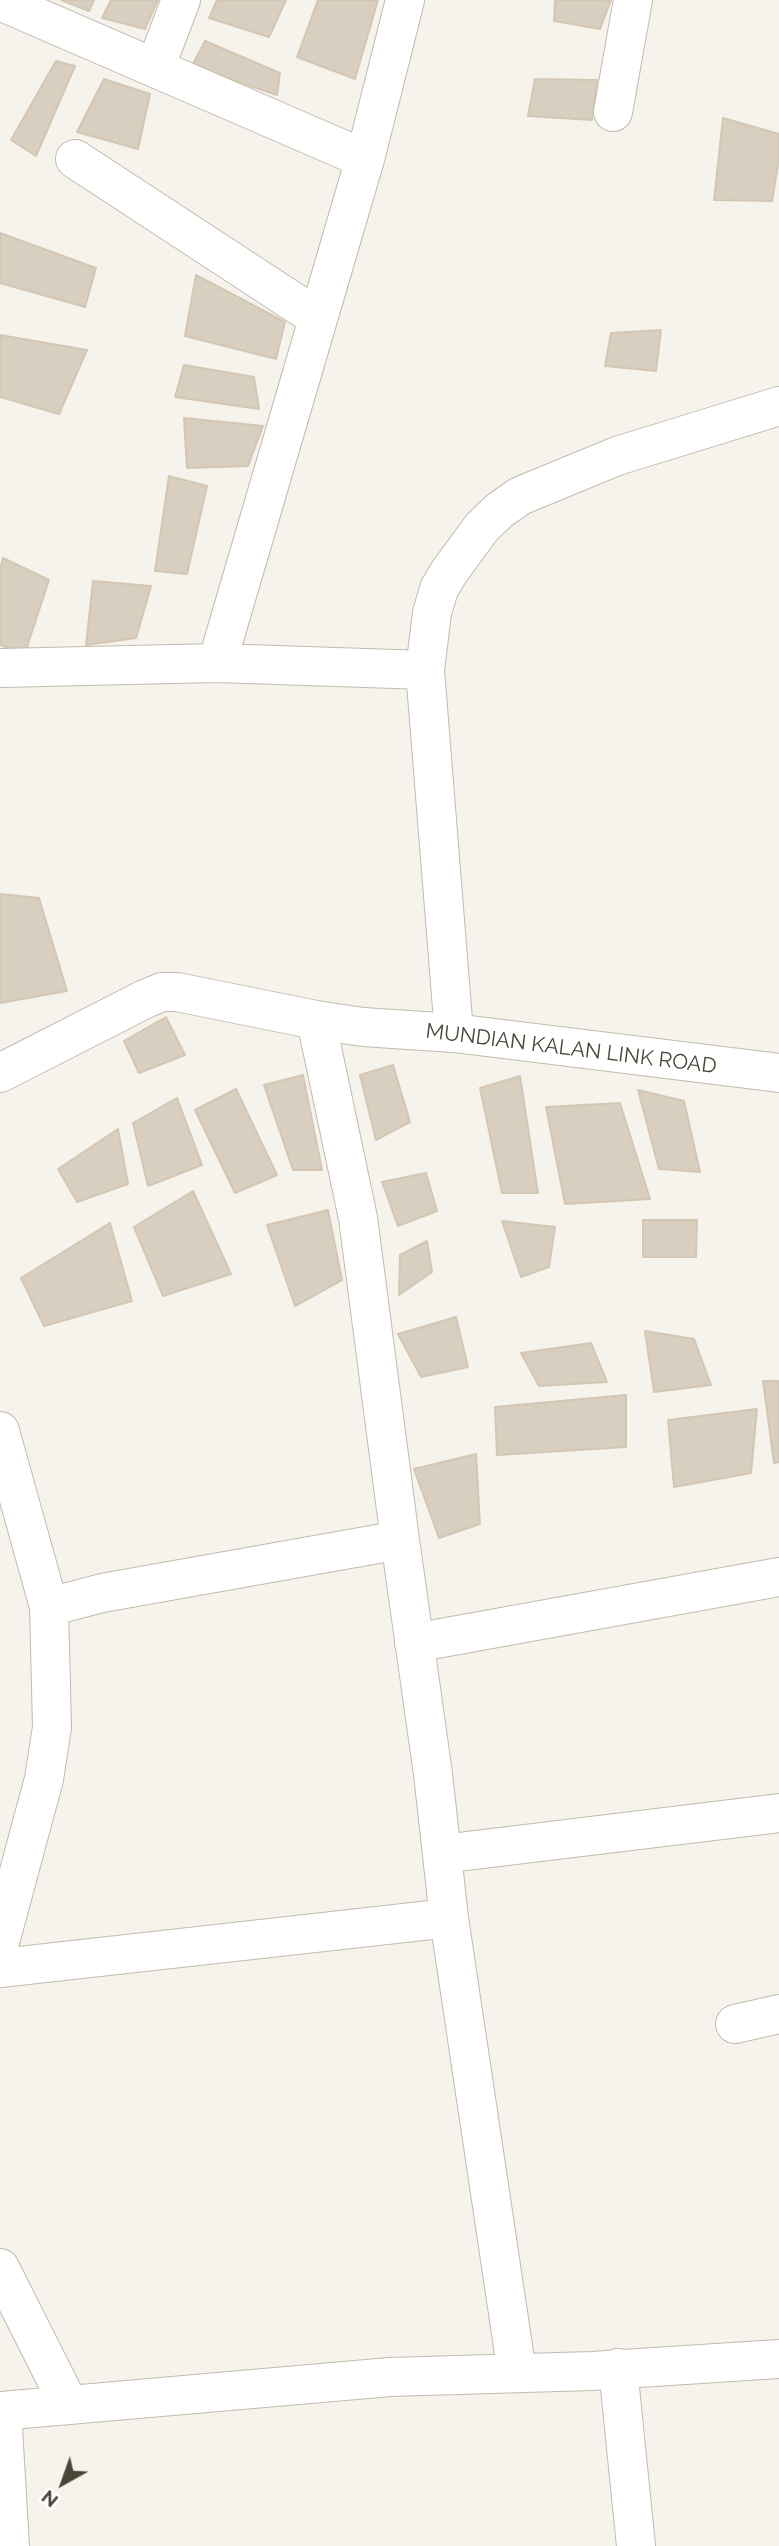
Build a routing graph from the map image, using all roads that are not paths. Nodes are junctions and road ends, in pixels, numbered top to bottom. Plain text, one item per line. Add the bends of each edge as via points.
1 (181, 0) edge
2 (405, 0) edge
3 (633, 0) edge
4 (0, 1) edge
5 (155, 68) junction
6 (613, 112) dead end
7 (75, 159) dead end
8 (365, 159) junction
9 (318, 318) junction
10 (779, 406) edge
11 (217, 663) junction
12 (0, 668) edge
13 (425, 670) junction
14 (316, 1020) junction
15 (454, 1033) junction
16 (0, 1073) edge
17 (779, 1073) edge
18 (0, 1431) edge
19 (400, 1540) junction
20 (779, 1577) edge
21 (49, 1607) junction
22 (414, 1643) junction
23 (779, 1813) edge
24 (442, 1854) junction
25 (449, 1918) junction
26 (0, 1942) edge
27 (0, 1968) edge
28 (779, 2014) edge
29 (735, 2024) dead end
30 (0, 2268) edge
31 (779, 2359) edge
32 (618, 2368) junction
33 (517, 2373) junction
34 (69, 2405) junction
35 (1, 2411) edge
36 (10, 2546) edge
37 (636, 2546) edge

1 - 5 street
2 - 8 street
3 - 6 street
4 - 5 street
5 - 8 street
7 - 9 street
8 - 9 street
9 - 11 street
10 - 13 street via 617,456 520,496 500,510 482,527 439,589
11 - 12 street
11 - 13 street
13 - 15 street
14 - 15 street, MUNDIAN KALAN LINK ROAD
14 - 16 street, MUNDIAN KALAN LINK ROAD via 162,992
14 - 19 street via 358,1217
15 - 17 street, MUNDIAN KALAN LINK ROAD
18 - 21 street
19 - 21 street via 102,1593
19 - 22 street
20 - 22 street
21 - 26 street via 52,1727 44,1779
22 - 24 street
23 - 24 street
24 - 25 street
25 - 27 street
25 - 33 street
28 - 29 street
30 - 34 street
31 - 32 street
32 - 33 street
32 - 37 street
33 - 34 street via 390,2377
34 - 35 street
35 - 36 street

